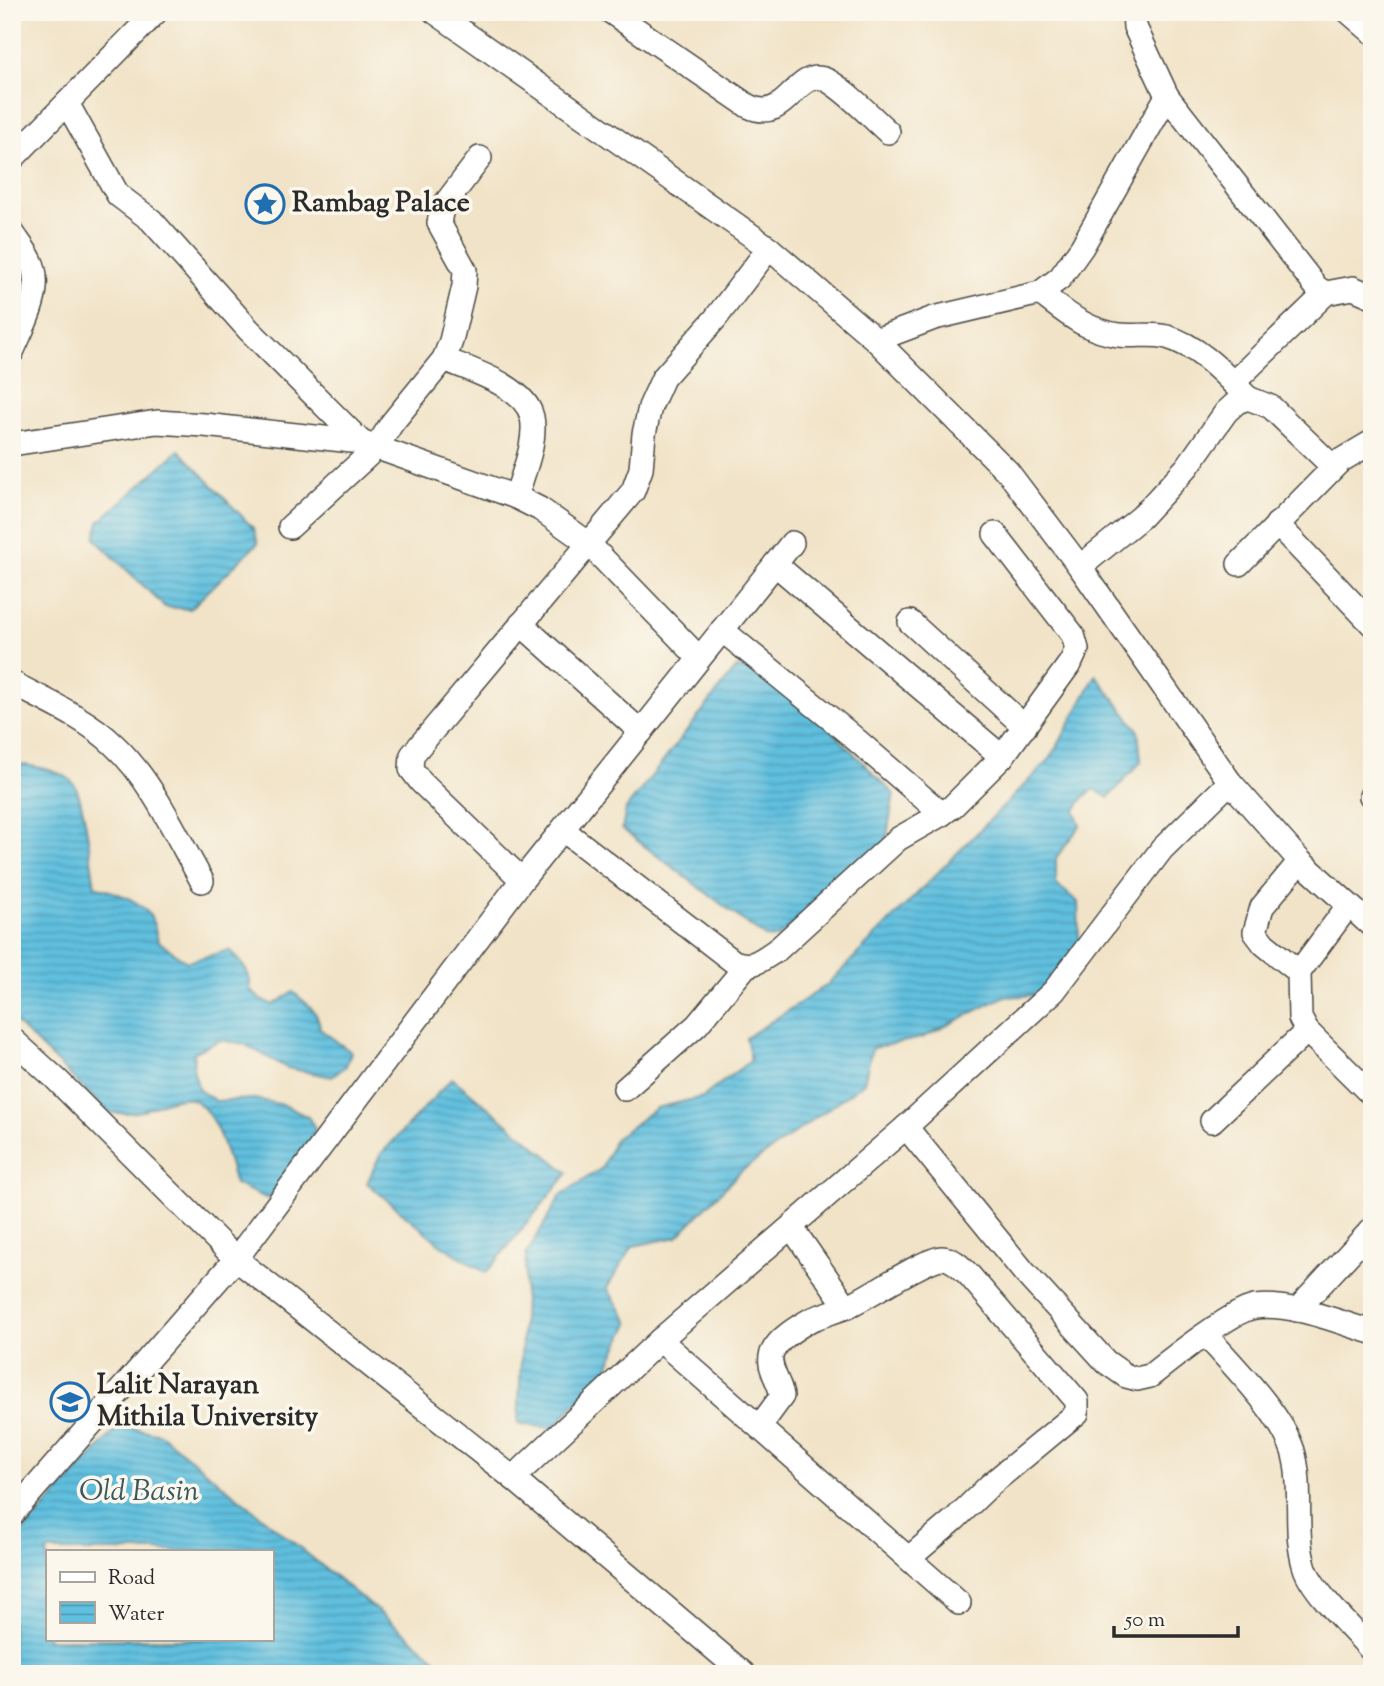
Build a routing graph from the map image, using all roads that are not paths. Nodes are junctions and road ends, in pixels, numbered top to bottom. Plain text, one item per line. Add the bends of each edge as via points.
1 (156, 12) edge
2 (435, 12) edge
3 (611, 12) edge
4 (1134, 12) edge
5 (1349, 12) edge
6 (1372, 32) edge
7 (1167, 96) junction
8 (67, 103) junction
9 (888, 132) dead end
10 (480, 158) dead end
11 (12, 159) edge
12 (12, 232) edge
13 (769, 247) junction
14 (1040, 293) junction
15 (1326, 293) junction
16 (1372, 296) edge
17 (876, 340) junction
18 (12, 352) edge
19 (444, 359) junction
20 (1240, 391) junction
21 (1372, 442) edge
22 (12, 444) edge
23 (369, 445) junction
24 (1339, 461) junction
25 (516, 497) junction
26 (1277, 524) junction
27 (290, 527) dead end
28 (995, 534) dead end
29 (792, 542) dead end
30 (588, 543) junction
31 (775, 564) junction
32 (1239, 565) dead end
33 (1080, 567) junction
34 (909, 622) dead end
35 (521, 624) junction
36 (1372, 624) edge
37 (722, 630) junction
38 (699, 658) junction
39 (12, 683) edge
40 (1025, 727) junction
41 (641, 732) junction
42 (1002, 757) junction
43 (1230, 782) junction
44 (942, 814) junction
45 (563, 830) junction
46 (1300, 861) junction
47 (522, 880) junction
48 (202, 881) dead end
49 (1348, 906) junction
50 (1372, 926) edge
51 (746, 966) junction
52 (1299, 972) junction
53 (1307, 1031) junction
54 (12, 1040) edge
55 (625, 1089) dead end
56 (1372, 1095) edge
57 (1212, 1121) dead end
58 (906, 1127) junction
59 (792, 1228) junction
60 (1372, 1229) edge
61 (236, 1259) junction
62 (847, 1307) junction
63 (1297, 1310) junction
64 (1372, 1332) edge
65 (1206, 1335) junction
66 (660, 1340) junction
67 (760, 1426) junction
68 (513, 1478) junction
69 (12, 1514) edge
70 (909, 1558) junction
71 (959, 1603) dead end
72 (1372, 1651) edge
73 (744, 1674) edge

1 - 8 street
2 - 13 street
3 - 9 street via 759,111 781,104 809,79 822,79
4 - 7 street via 1135,27
5 - 6 street
7 - 14 street via 1082,247 1060,278
7 - 15 street via 1317,288
8 - 11 street
8 - 23 street via 118,195 151,220 249,330
10 - 19 street via 442,208 439,222 465,271
12 - 18 street via 36,278 36,291
13 - 17 street
13 - 30 street via 663,378 650,407 633,491
14 - 17 street via 934,318
14 - 20 street via 1094,329 1170,338 1208,359
15 - 16 street via 1353,288
15 - 20 street
17 - 33 street via 1009,472
19 - 23 street
19 - 25 street via 501,382 531,415 530,447
20 - 24 street via 1271,407 1329,463
20 - 33 street via 1237,402 1187,467 1141,517
21 - 24 street
22 - 23 street via 157,422
23 - 25 street
23 - 27 street
24 - 26 street
25 - 30 street
26 - 32 street
26 - 36 street
28 - 40 street via 1073,635 1077,649
29 - 31 street
30 - 35 street
30 - 38 street
31 - 37 street
31 - 42 street
33 - 43 street
34 - 40 street
35 - 41 street
35 - 47 street via 412,755 411,769
37 - 38 street
37 - 44 street
38 - 41 street
39 - 48 street via 87,724 126,756
40 - 42 street
41 - 45 street
42 - 44 street
43 - 46 street
43 - 58 street via 1162,849 1054,991
44 - 51 street via 898,839 777,950
45 - 47 street
45 - 51 street via 734,962
46 - 49 street
46 - 52 street via 1262,907 1255,932
47 - 61 street
49 - 50 street
49 - 52 street
51 - 55 street via 697,1025
52 - 53 street via 1300,1018
53 - 56 street
53 - 57 street
54 - 61 street
58 - 59 street
58 - 65 street via 1024,1272 1106,1362 1126,1376 1150,1376
59 - 62 street
59 - 66 street
60 - 63 street
61 - 68 street
61 - 69 street
62 - 67 street via 810,1320 779,1341 771,1353 771,1368 782,1396
62 - 70 street via 925,1264 942,1258 955,1262 1077,1401 1077,1413 1067,1423
63 - 64 street
63 - 65 street via 1254,1307 1233,1315
65 - 72 street via 1284,1432 1297,1472 1305,1567 1314,1585
66 - 67 street
66 - 68 street
67 - 70 street
68 - 73 street
70 - 71 street

